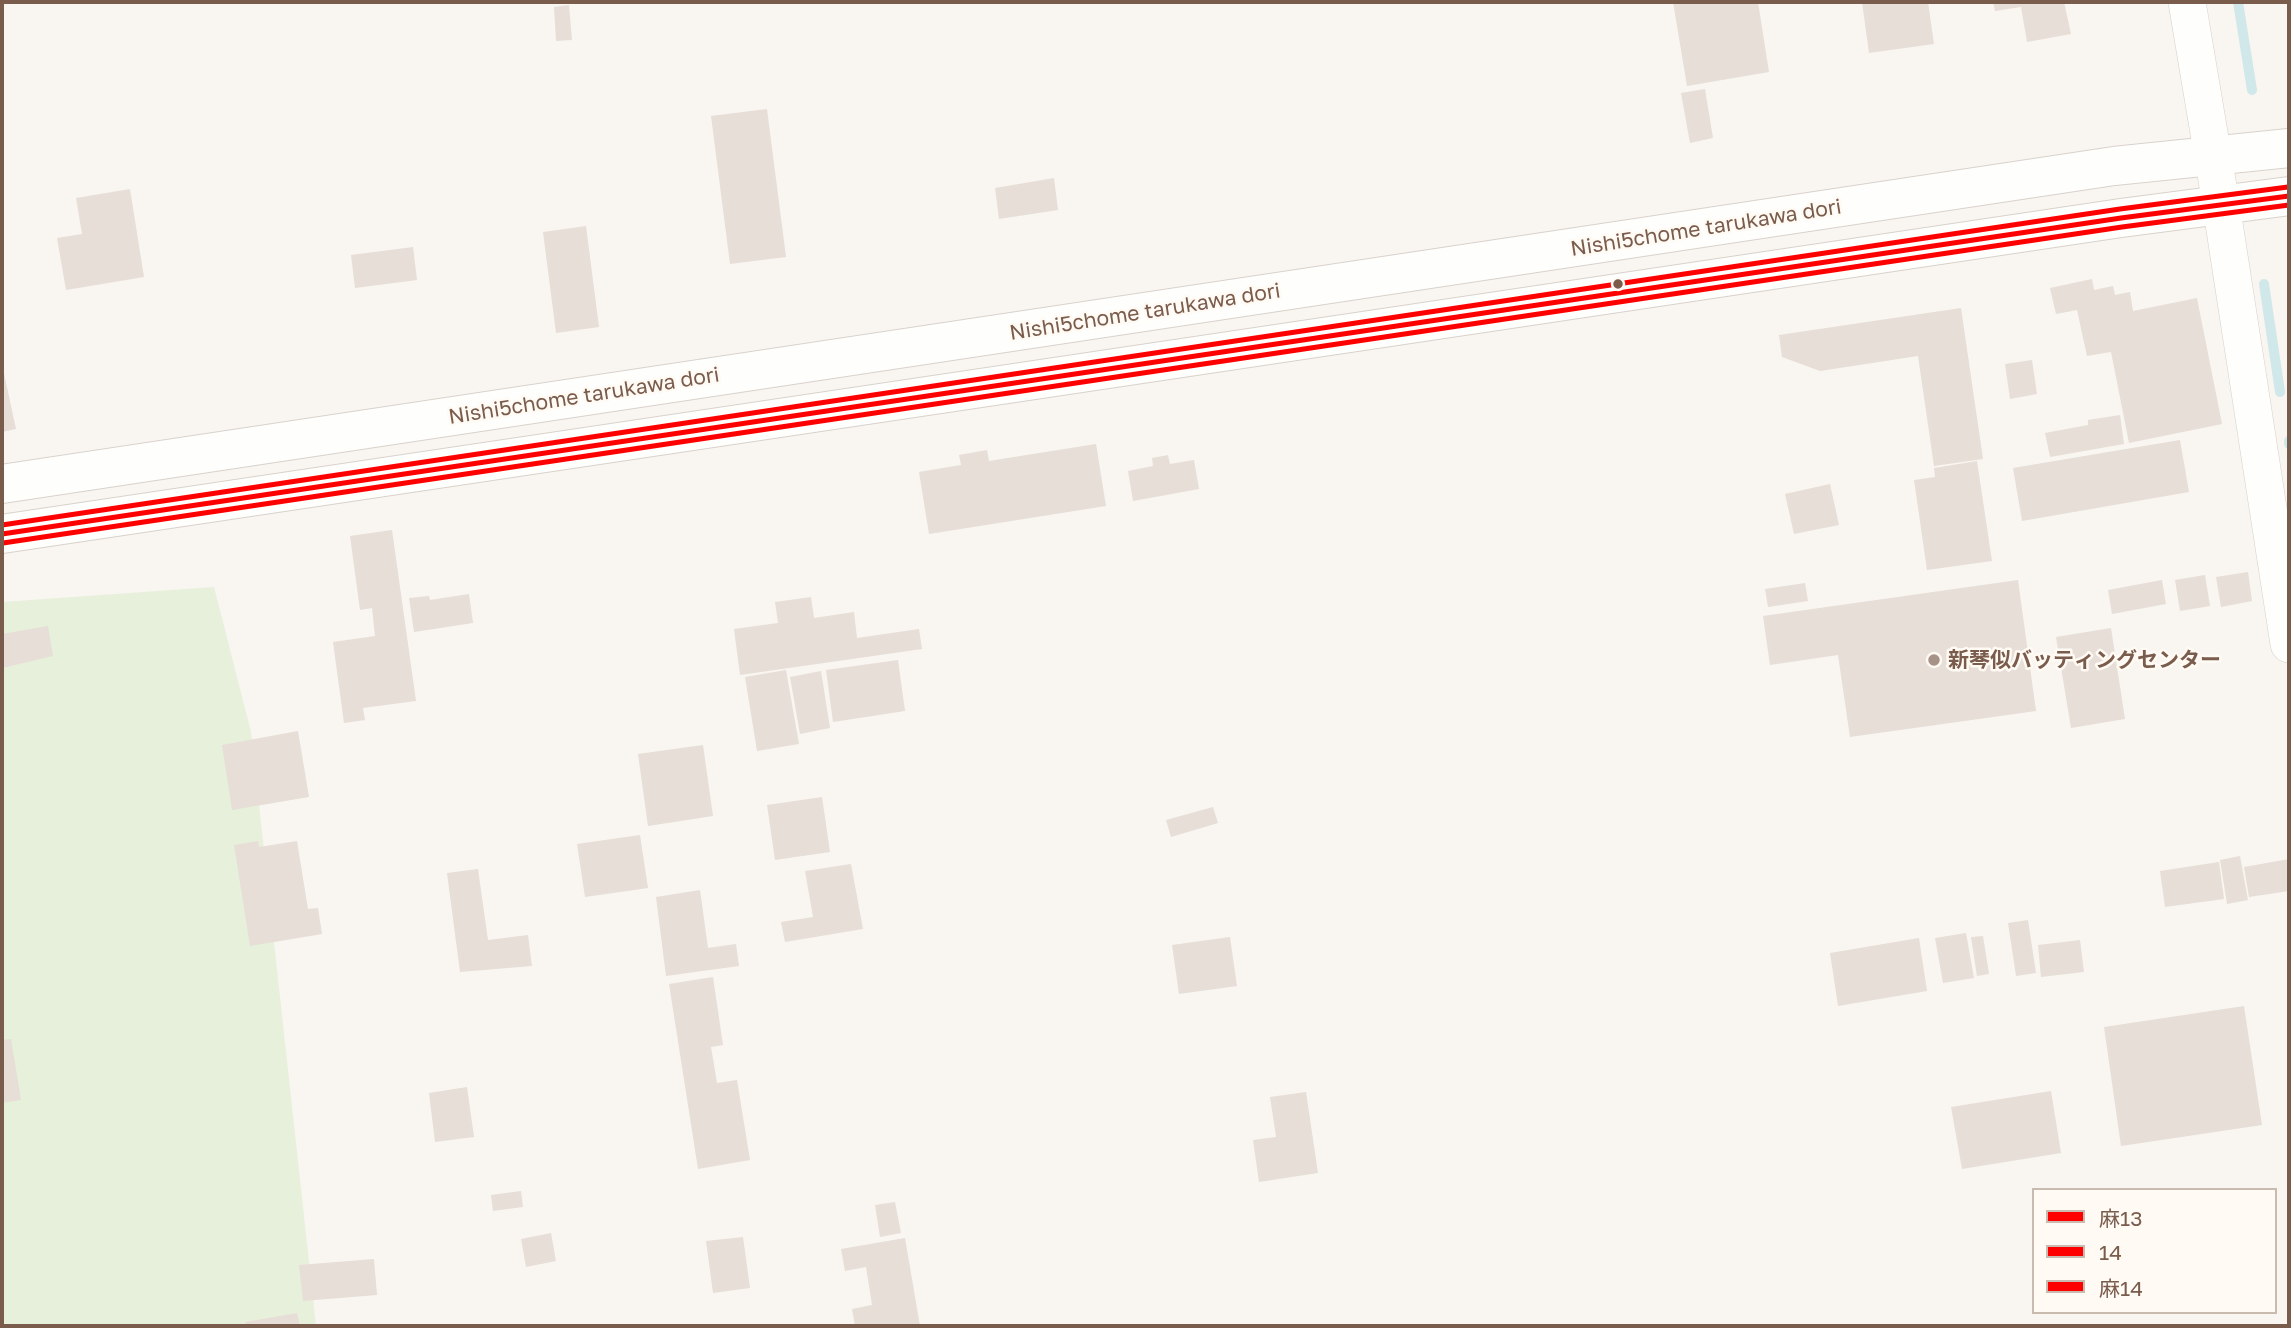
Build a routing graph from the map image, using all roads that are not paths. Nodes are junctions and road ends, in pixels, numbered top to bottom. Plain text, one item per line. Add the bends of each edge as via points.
1 (2187, 2) edge
2 (2289, 148) edge
3 (2212, 156) junction
4 (2289, 196) edge
5 (2221, 204) junction
6 (2, 484) edge
7 (2, 534) edge
8 (2289, 644) edge

1 - 3 street
2 - 3 main road, Nishi5chome tarukawa dori
3 - 5 street
3 - 6 main road, Nishi5chome tarukawa dori via 2114,166
4 - 5 main road
5 - 7 main road
5 - 8 street

